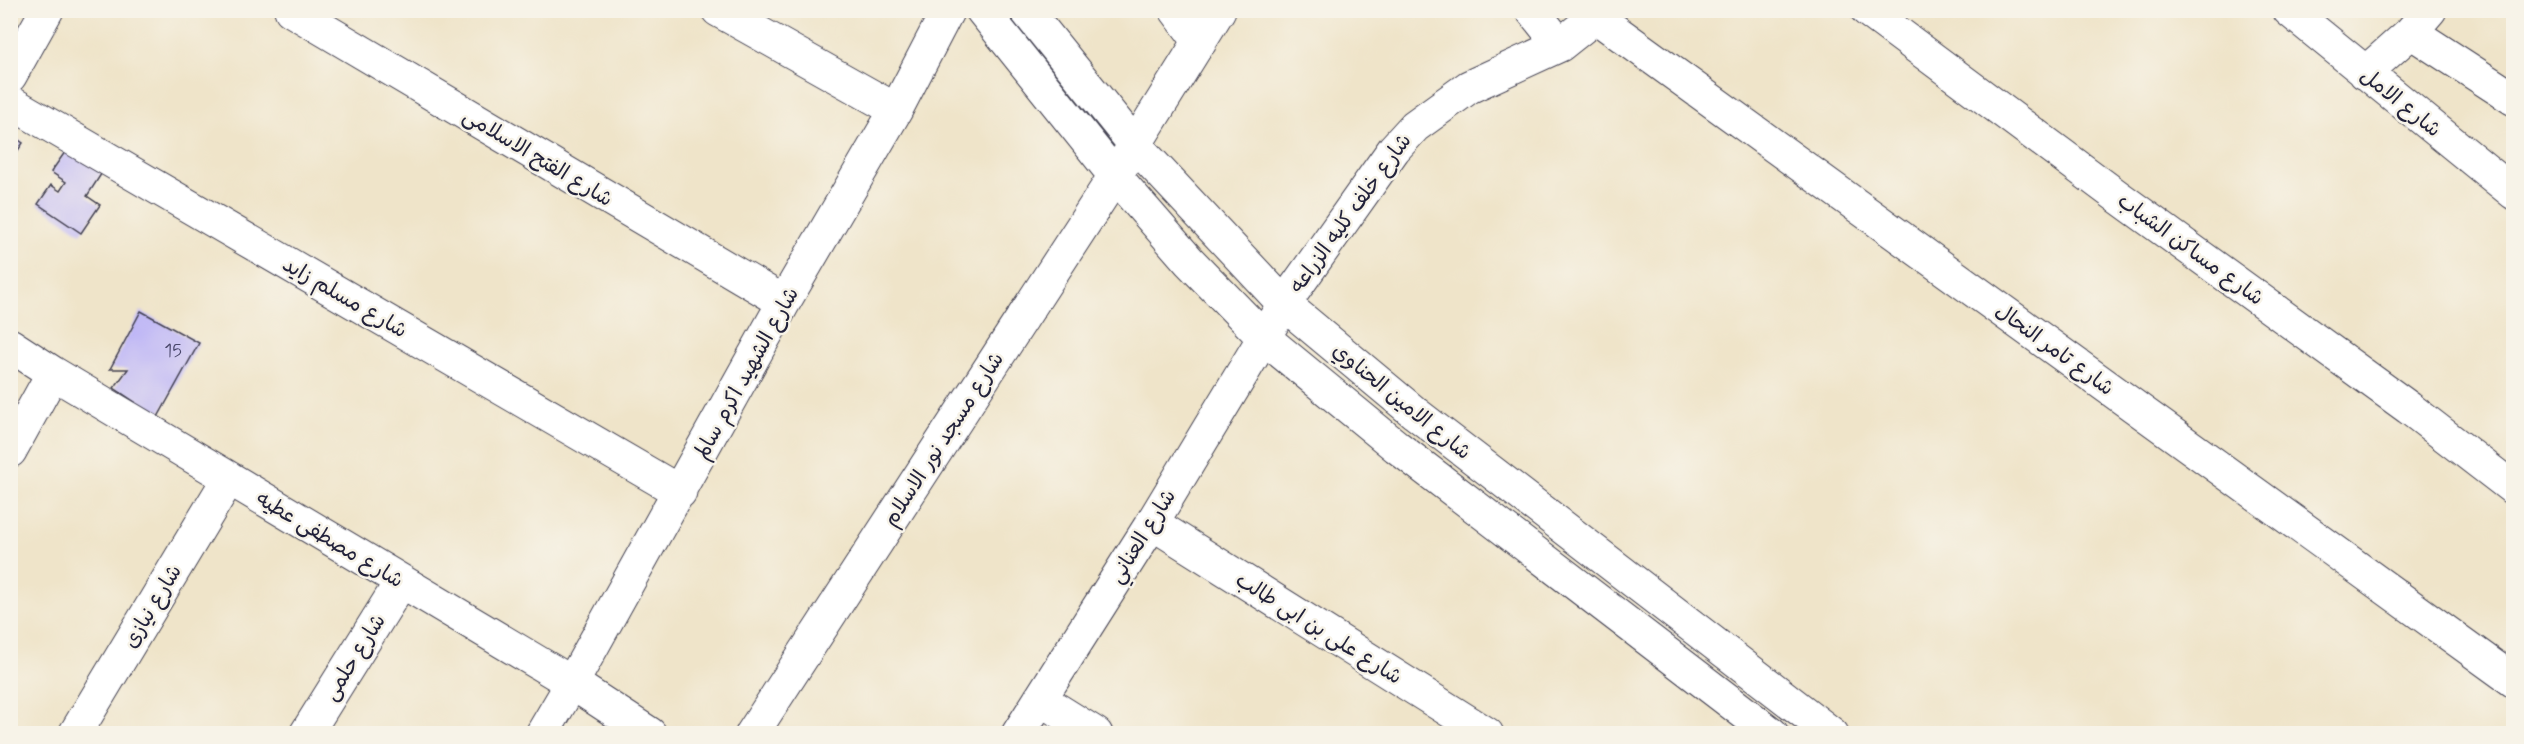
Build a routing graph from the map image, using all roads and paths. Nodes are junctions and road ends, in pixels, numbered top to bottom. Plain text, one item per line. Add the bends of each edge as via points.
1 (47, 10) edge
2 (291, 10) edge
3 (718, 10) edge
4 (948, 10) edge
5 (982, 10) edge
6 (1026, 10) edge
7 (1176, 10) edge
8 (1219, 10) edge
9 (1532, 10) edge
10 (2289, 10) edge
11 (1600, 14) edge
12 (1885, 15) edge
13 (2421, 21) edge
14 (1200, 42) junction
15 (1560, 45) junction
16 (2365, 73) junction
17 (10, 76) edge
18 (2514, 99) edge
19 (10, 102) edge
20 (896, 110) junction
21 (1135, 145) junction
22 (1115, 176) junction
23 (2514, 193) edge
24 (784, 302) junction
25 (1284, 304) junction
26 (1263, 337) junction
27 (10, 345) edge
28 (53, 373) junction
29 (10, 452) edge
30 (229, 478) junction
31 (2514, 489) edge
32 (680, 492) junction
33 (1152, 523) junction
34 (401, 582) junction
35 (2514, 681) edge
36 (572, 683) junction
37 (1040, 699) junction
38 (75, 734) edge
39 (306, 734) edge
40 (542, 734) edge
41 (650, 734) edge
42 (752, 734) edge
43 (1018, 734) edge
44 (1096, 734) edge
45 (1487, 734) edge
46 (1773, 734) edge
47 (1832, 734) edge

1 - 17 street
2 - 24 street, شارع الفتح الاسلامى
3 - 20 street
4 - 20 street, شارع الشهيد اكرم سالم
5 - 22 street, شارع الامين الحناوي
6 - 21 street, شارع الامين الحناوي
7 - 14 street
8 - 14 street, شارع مسجد نور الاسلام
9 - 15 street
10 - 16 street, شارع الامل
11 - 15 street, شارع خلف كليه الزراعه
11 - 35 street, شارع تامر النحال
12 - 31 street, شارع مساكن الشباب via 2118,196
13 - 16 street
13 - 18 street
14 - 21 street, شارع مسجد نور الاسلام
15 - 25 street, شارع خلف كليه الزراعه via 1469,87 1415,126 1394,149
16 - 23 street, شارع الامل
19 - 32 street, شارع مسلم زايد
20 - 24 street, شارع الشهيد اكرم سالم
21 - 22 street, شارع مسجد نور الاسلام
21 - 25 street, شارع الامين الحناوي
22 - 26 street, شارع الامين الحناوي via 1189,261
22 - 42 street, شارع مسجد نور الاسلام
24 - 32 street, شارع الشهيد اكرم سالم
25 - 26 street, شارع خلف كليه الزراعه
25 - 47 street, شارع الامين الحناوي via 1415,413
26 - 33 street, شارع العناني
26 - 46 street, شارع الامين الحناوي via 1397,447
27 - 28 street, شارع مصطفى عطيه
28 - 29 street
28 - 30 street, شارع مصطفى عطيه
30 - 34 street, شارع مصطفى عطيه
30 - 38 street, شارع نيازى
32 - 36 street, شارع الشهيد اكرم سالم
33 - 37 street, شارع العناني
33 - 45 street, شارع على بن ابى طالب
34 - 36 street, شارع مصطفى عطيه
34 - 39 street, شارع حلمى
36 - 40 street, شارع الشهيد اكرم سالم
36 - 41 street, شارع مصطفى عطيه
37 - 43 street, شارع العناني
37 - 44 street

